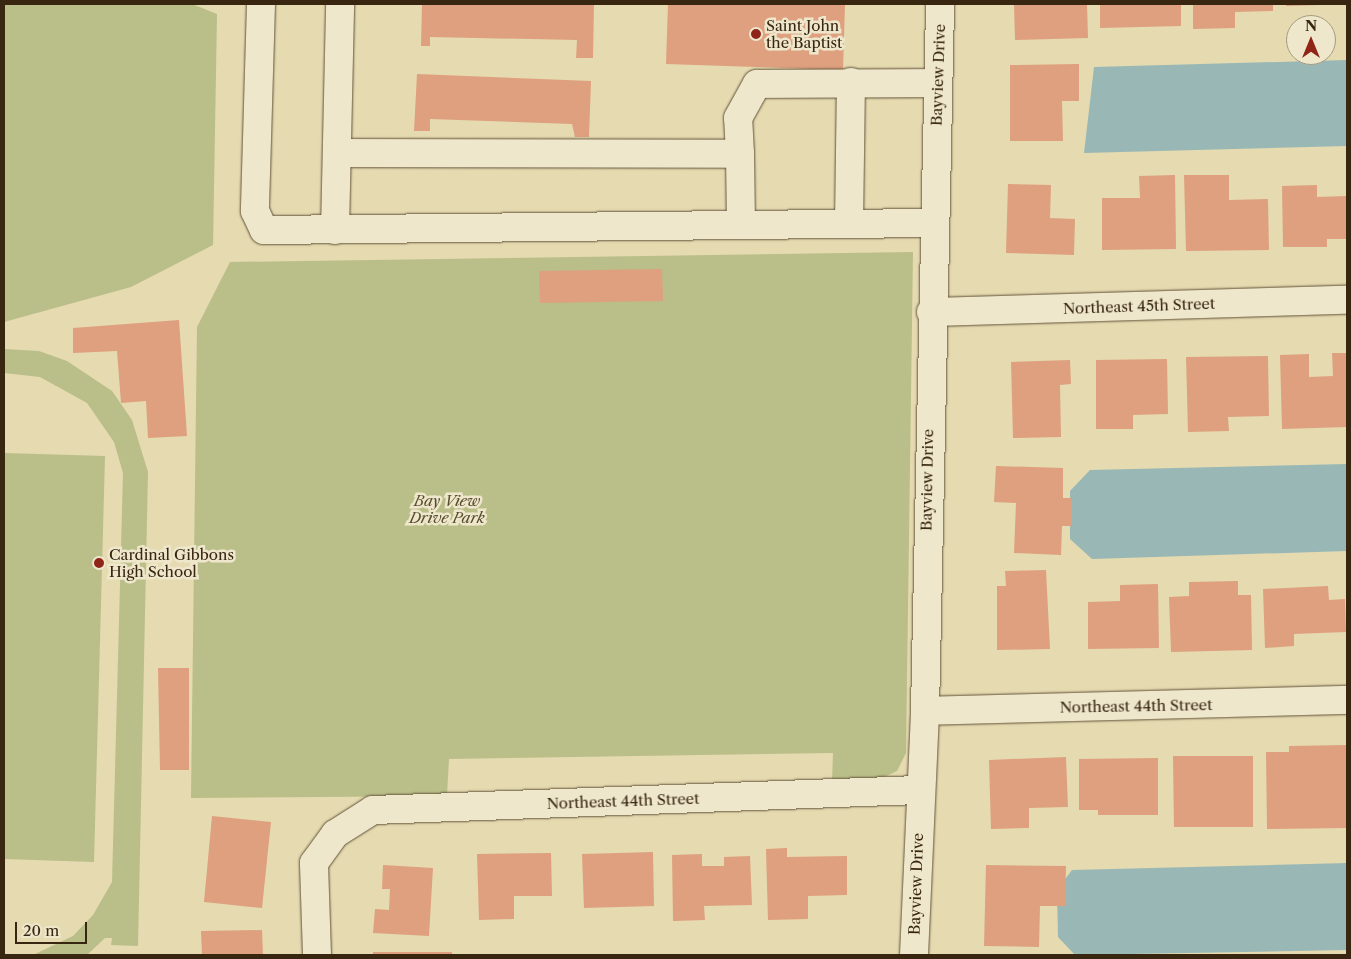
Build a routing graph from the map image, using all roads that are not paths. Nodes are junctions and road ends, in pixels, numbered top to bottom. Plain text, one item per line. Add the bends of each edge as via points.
1 (261, 4) edge
2 (340, 4) edge
3 (940, 4) edge
4 (851, 82) junction
5 (938, 83) junction
6 (337, 154) junction
7 (740, 154) junction
8 (934, 223) junction
9 (849, 224) junction
10 (740, 225) junction
11 (335, 230) junction
12 (1347, 300) edge
13 (931, 312) junction
14 (1347, 700) edge
15 (924, 711) junction
16 (918, 790) junction
17 (317, 955) edge
18 (914, 955) edge

1 - 11 street via 258,224 264,230
2 - 6 street
3 - 5 street, Bayview Drive
4 - 5 street
4 - 7 street via 757,84 738,118
4 - 9 street
5 - 8 street, Bayview Drive
6 - 7 street
6 - 11 street
7 - 10 street
8 - 9 street
8 - 13 street, Bayview Drive
9 - 10 street
10 - 11 street
12 - 13 street, Northeast 45th Street
13 - 15 street, Bayview Drive
14 - 15 street, Northeast 44th Street
15 - 16 street, Bayview Drive
16 - 17 street, Northeast 44th Street via 373,810 335,834 314,863
16 - 18 street, Bayview Drive

